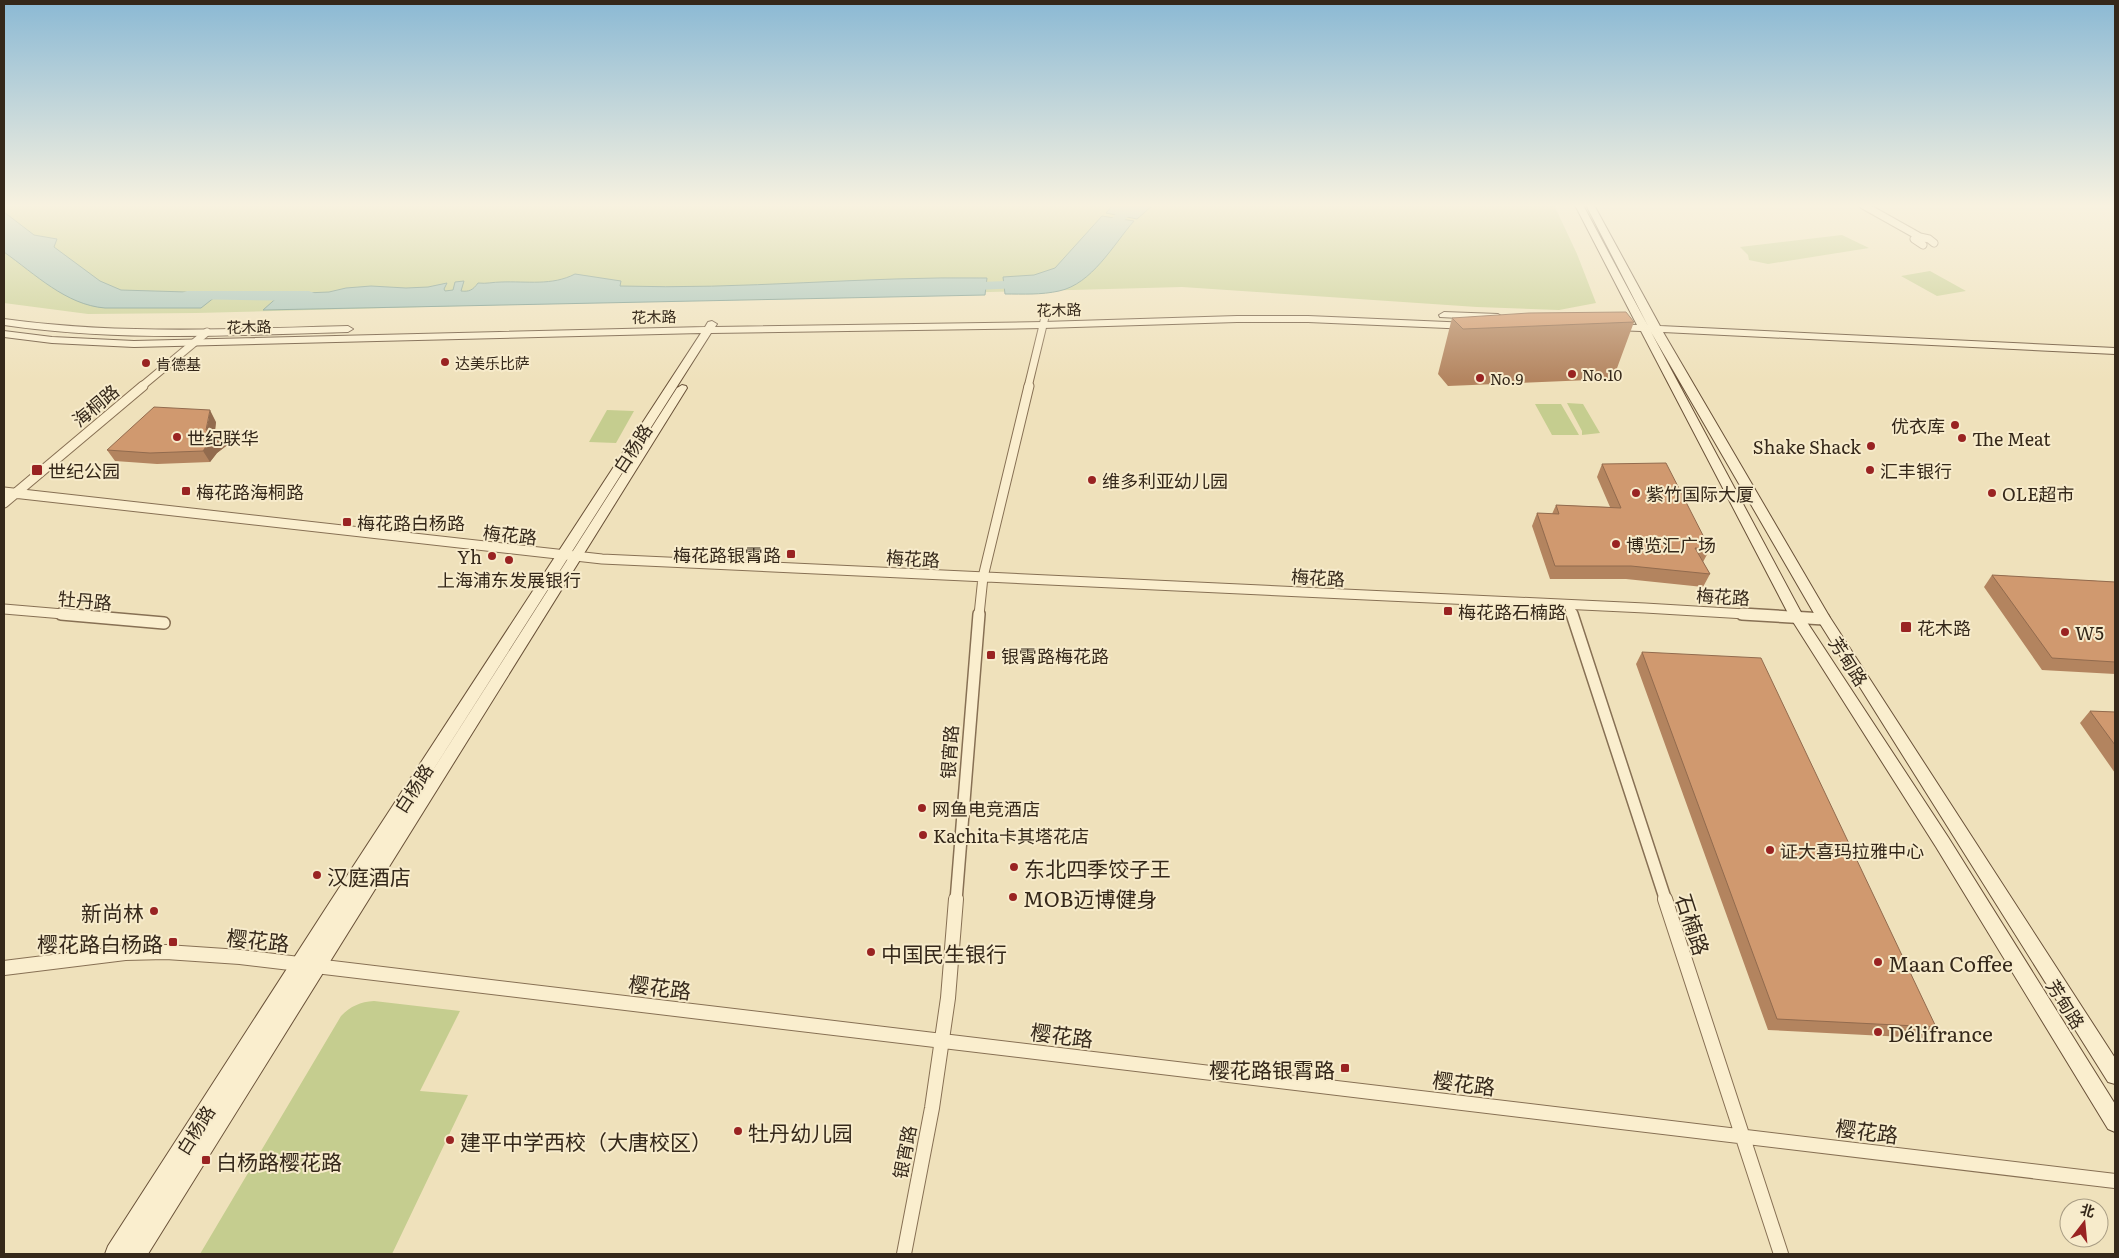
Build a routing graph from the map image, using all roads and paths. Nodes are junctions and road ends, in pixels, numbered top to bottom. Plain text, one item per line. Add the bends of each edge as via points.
1 (1613, 264) edge
2 (1618, 264) edge
3 (1509, 317) edge
4 (1044, 321) junction
5 (4, 322) edge
6 (1601, 323) edge
7 (1648, 325) junction
8 (715, 327) junction
9 (1504, 327) edge
10 (207, 332) junction
11 (4, 334) edge
12 (2115, 342) edge
13 (194, 343) junction
14 (2115, 351) edge
15 (4, 492) edge
16 (16, 493) junction
17 (4, 503) edge
18 (569, 557) junction
19 (983, 577) junction
20 (1569, 606) junction
21 (4, 609) edge
22 (1797, 617) junction
23 (1824, 619) junction
24 (164, 623) dead end
25 (308, 966) junction
26 (4, 968) edge
27 (943, 1042) junction
28 (2115, 1075) edge
29 (2115, 1122) edge
30 (1743, 1137) junction
31 (2115, 1181) edge
32 (116, 1254) edge
33 (136, 1254) edge
34 (904, 1254) edge
35 (1781, 1254) edge

1 - 7 main road, 芳甸路
2 - 7 main road, 芳甸路
3 - 4 main road, 花木路 via 1252,311
4 - 8 main road, 花木路
4 - 9 main road, 花木路 via 1299,319
4 - 19 street, 银宵路
5 - 10 main road, 花木路 via 66,330
6 - 7 main road
7 - 12 main road
7 - 14 main road
7 - 22 main road, 芳甸路
7 - 23 main road, 芳甸路 via 1678,370
8 - 10 main road, 花木路
8 - 13 main road, 花木路
8 - 18 main road, 白杨路
10 - 13 street, 海桐路
11 - 13 main road, 花木路 via 61,341
13 - 16 street, 海桐路
15 - 16 street, 梅花路
16 - 17 street, 海桐路
16 - 18 street, 梅花路
18 - 19 street, 梅花路
18 - 25 main road, 白杨路
19 - 20 street, 梅花路
19 - 27 street, 银宵路
20 - 22 street, 梅花路
20 - 30 street, 石楠路
21 - 24 street, 牡丹路
22 - 23 street, 梅花路
22 - 29 main road, 芳甸路 via 1942,842
23 - 28 main road, 芳甸路
25 - 26 street, 樱花路 via 165,952 98,955
25 - 27 street, 樱花路
25 - 32 main road, 白杨路
25 - 33 main road, 白杨路
27 - 30 street, 樱花路
27 - 34 street, 银宵路
30 - 31 street, 樱花路
30 - 35 street, 石楠路

